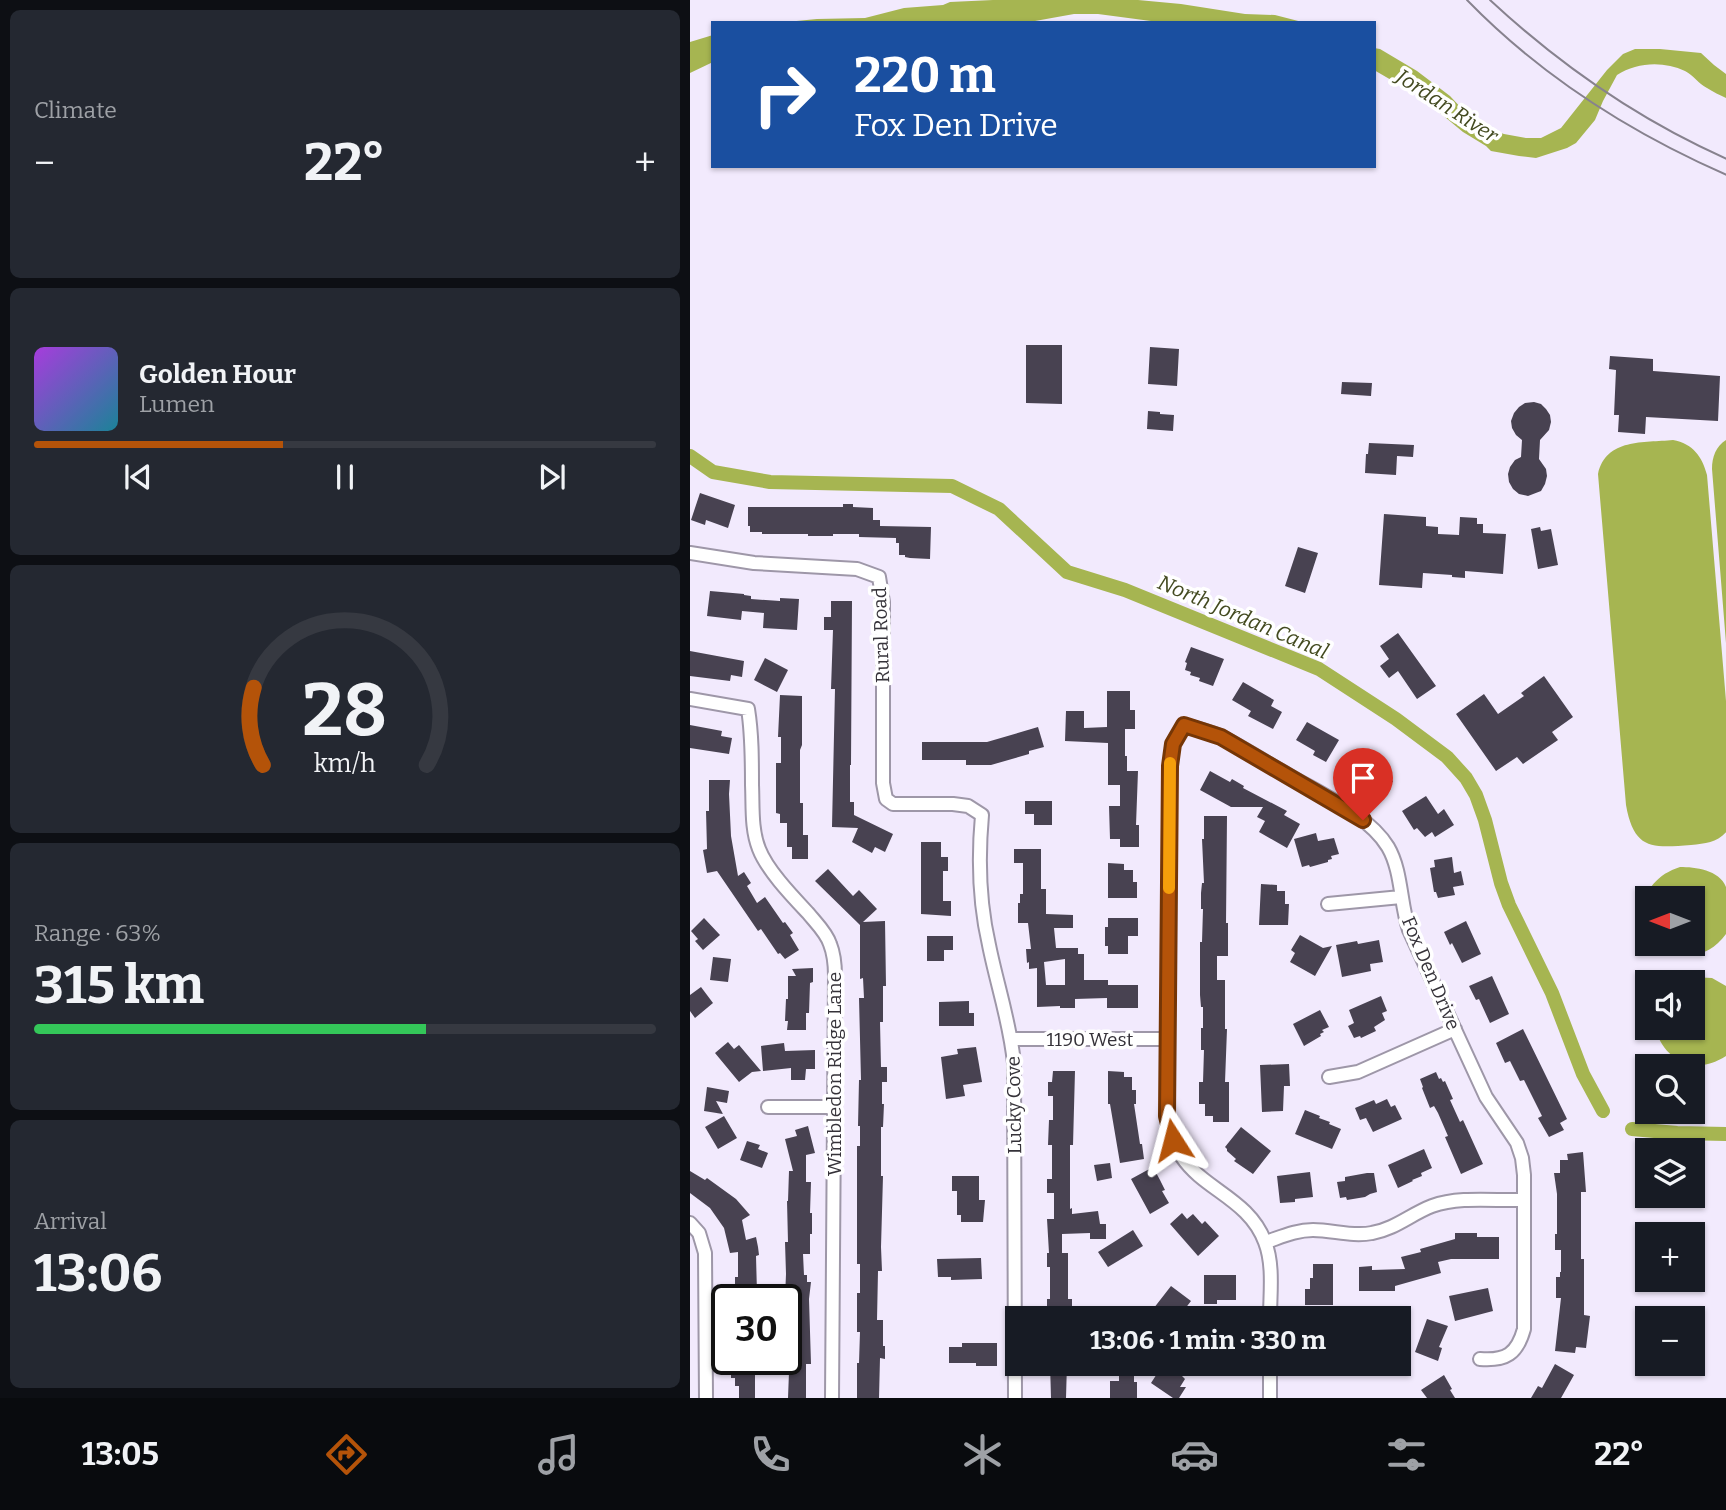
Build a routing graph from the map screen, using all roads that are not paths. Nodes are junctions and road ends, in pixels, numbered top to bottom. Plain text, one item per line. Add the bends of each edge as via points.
1 (690, 553) edge
2 (690, 699) edge
3 (982, 815) joint
4 (1401, 897) junction
5 (1328, 904) dead end
6 (1455, 1028) junction
7 (1012, 1039) junction
8 (1168, 1039) junction
9 (1329, 1077) dead end
10 (768, 1107) dead end
11 (834, 1107) junction
12 (1524, 1200) junction
13 (690, 1223) edge
14 (1266, 1242) junction
15 (1270, 1306) edge
16 (1480, 1359) dead end
17 (1270, 1376) edge
18 (706, 1398) edge
19 (832, 1398) edge
20 (1015, 1398) edge
21 (1270, 1398) edge

1 - 3 street, Rural Road via 754,563 857,569 879,577 886,799 893,804 968,806
2 - 11 street, Wimbledon Ridge Lane via 748,709 753,826 759,850 831,944
3 - 7 street, Lucky Cove via 983,917
4 - 5 street
4 - 6 street, Fox Den Drive via 1409,930
4 - 8 street, Fox Den Drive via 1390,850 1363,820 1221,737 1184,725 1173,744 1170,766
6 - 9 street via 1358,1072
6 - 12 street, Fox Den Drive via 1486,1097 1517,1143
7 - 8 street, 1190 West
7 - 20 street, Lucky Cove
8 - 14 street via 1167,1116 1173,1140 1194,1171 1235,1202
10 - 11 street
11 - 19 street, Wimbledon Ridge Lane
12 - 14 street via 1447,1202 1372,1233 1312,1230
12 - 16 street, Fox Den Drive via 1524,1329 1519,1345 1509,1355
13 - 18 street via 699,1233 705,1253
14 - 15 street
17 - 21 street

